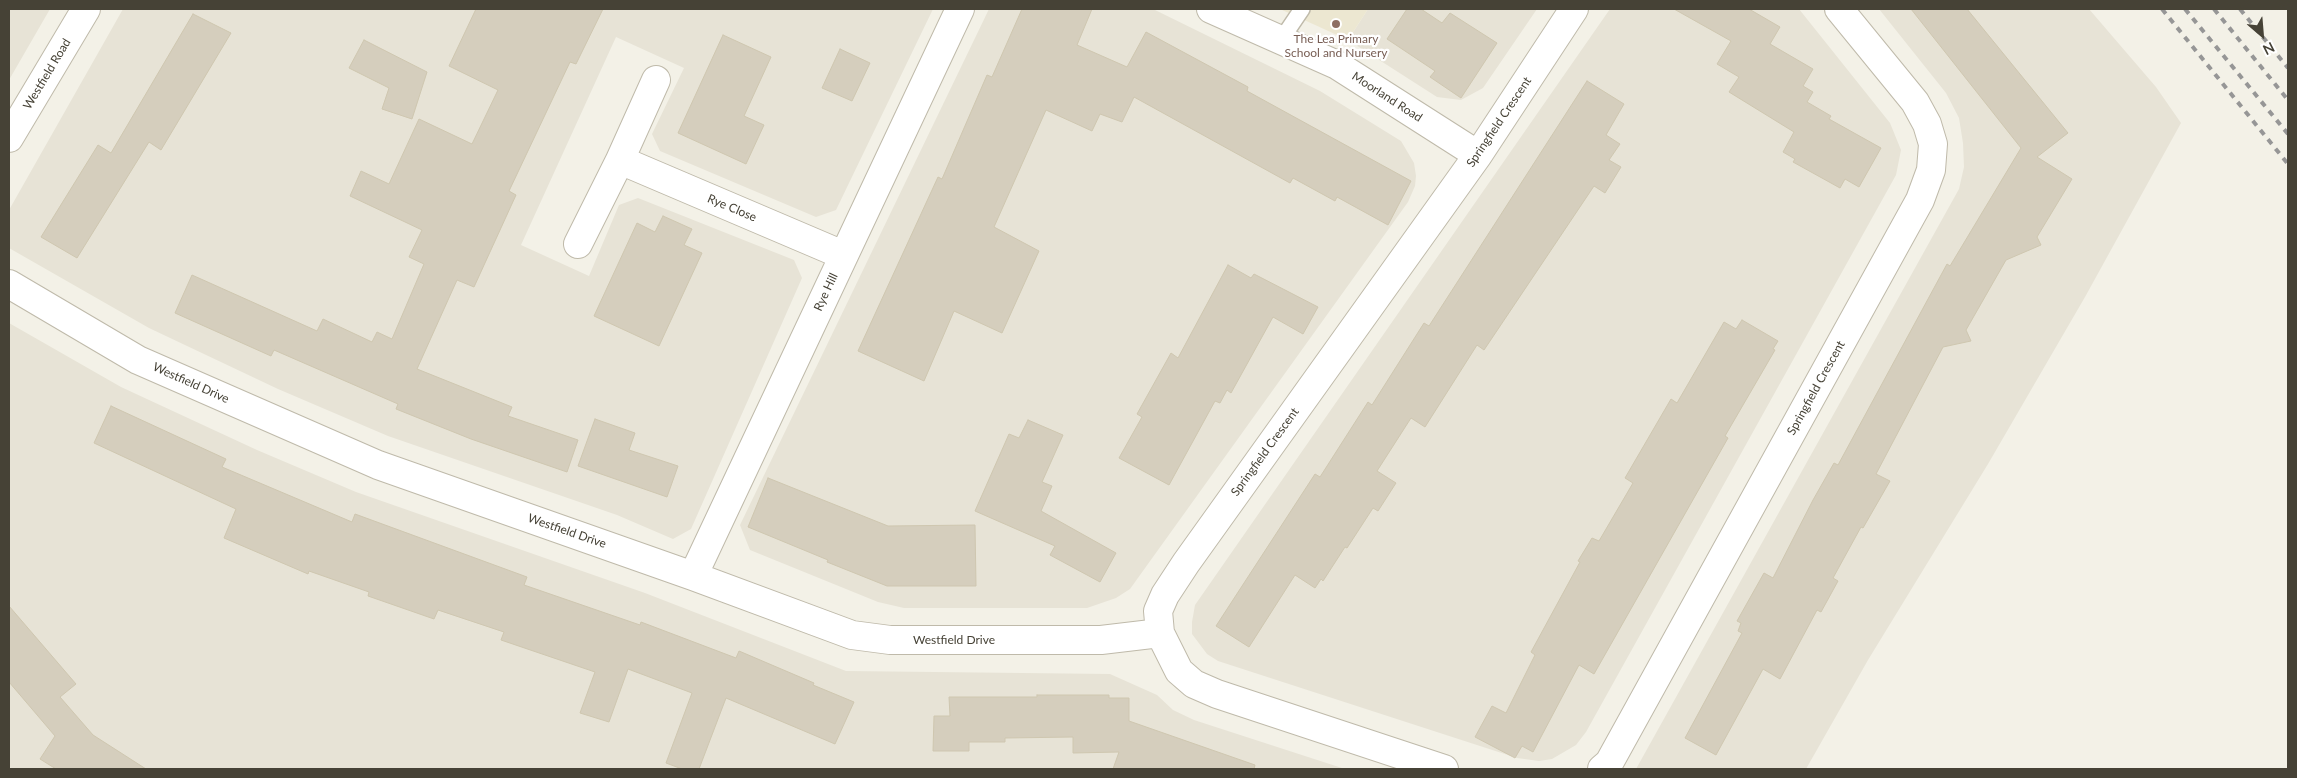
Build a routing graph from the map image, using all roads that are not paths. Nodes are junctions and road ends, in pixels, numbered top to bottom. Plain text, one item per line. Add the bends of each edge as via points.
1 (86, 9) edge
2 (960, 9) edge
3 (1211, 9) edge
4 (1302, 9) edge
5 (1574, 9) edge
6 (1839, 9) edge
7 (1281, 40) junction
8 (656, 80) dead end
9 (9, 138) edge
10 (1478, 156) junction
11 (620, 160) junction
12 (578, 244) dead end
13 (843, 255) junction
14 (9, 284) edge
15 (694, 576) junction
16 (1160, 633) junction
17 (1444, 769) edge
18 (1602, 769) edge

1 - 9 street, Westfield Road
2 - 13 street, Rye Hill
3 - 7 street, Moorland Road
4 - 7 lane
5 - 10 street, Springfield Crescent
6 - 18 street, Springfield Crescent via 1915,102 1933,144 1931,170 1920,200 1609,763
7 - 10 street, Moorland Road via 1338,65
8 - 11 street
10 - 16 street, Springfield Crescent via 1186,563 1158,611
11 - 12 street
11 - 13 street, Rye Close
13 - 15 street, Rye Hill
14 - 15 street, Westfield Drive via 138,360 378,465
15 - 16 street, Westfield Drive via 852,634 890,640 1102,640
16 - 17 street, Springfield Crescent via 1179,671 1194,684

